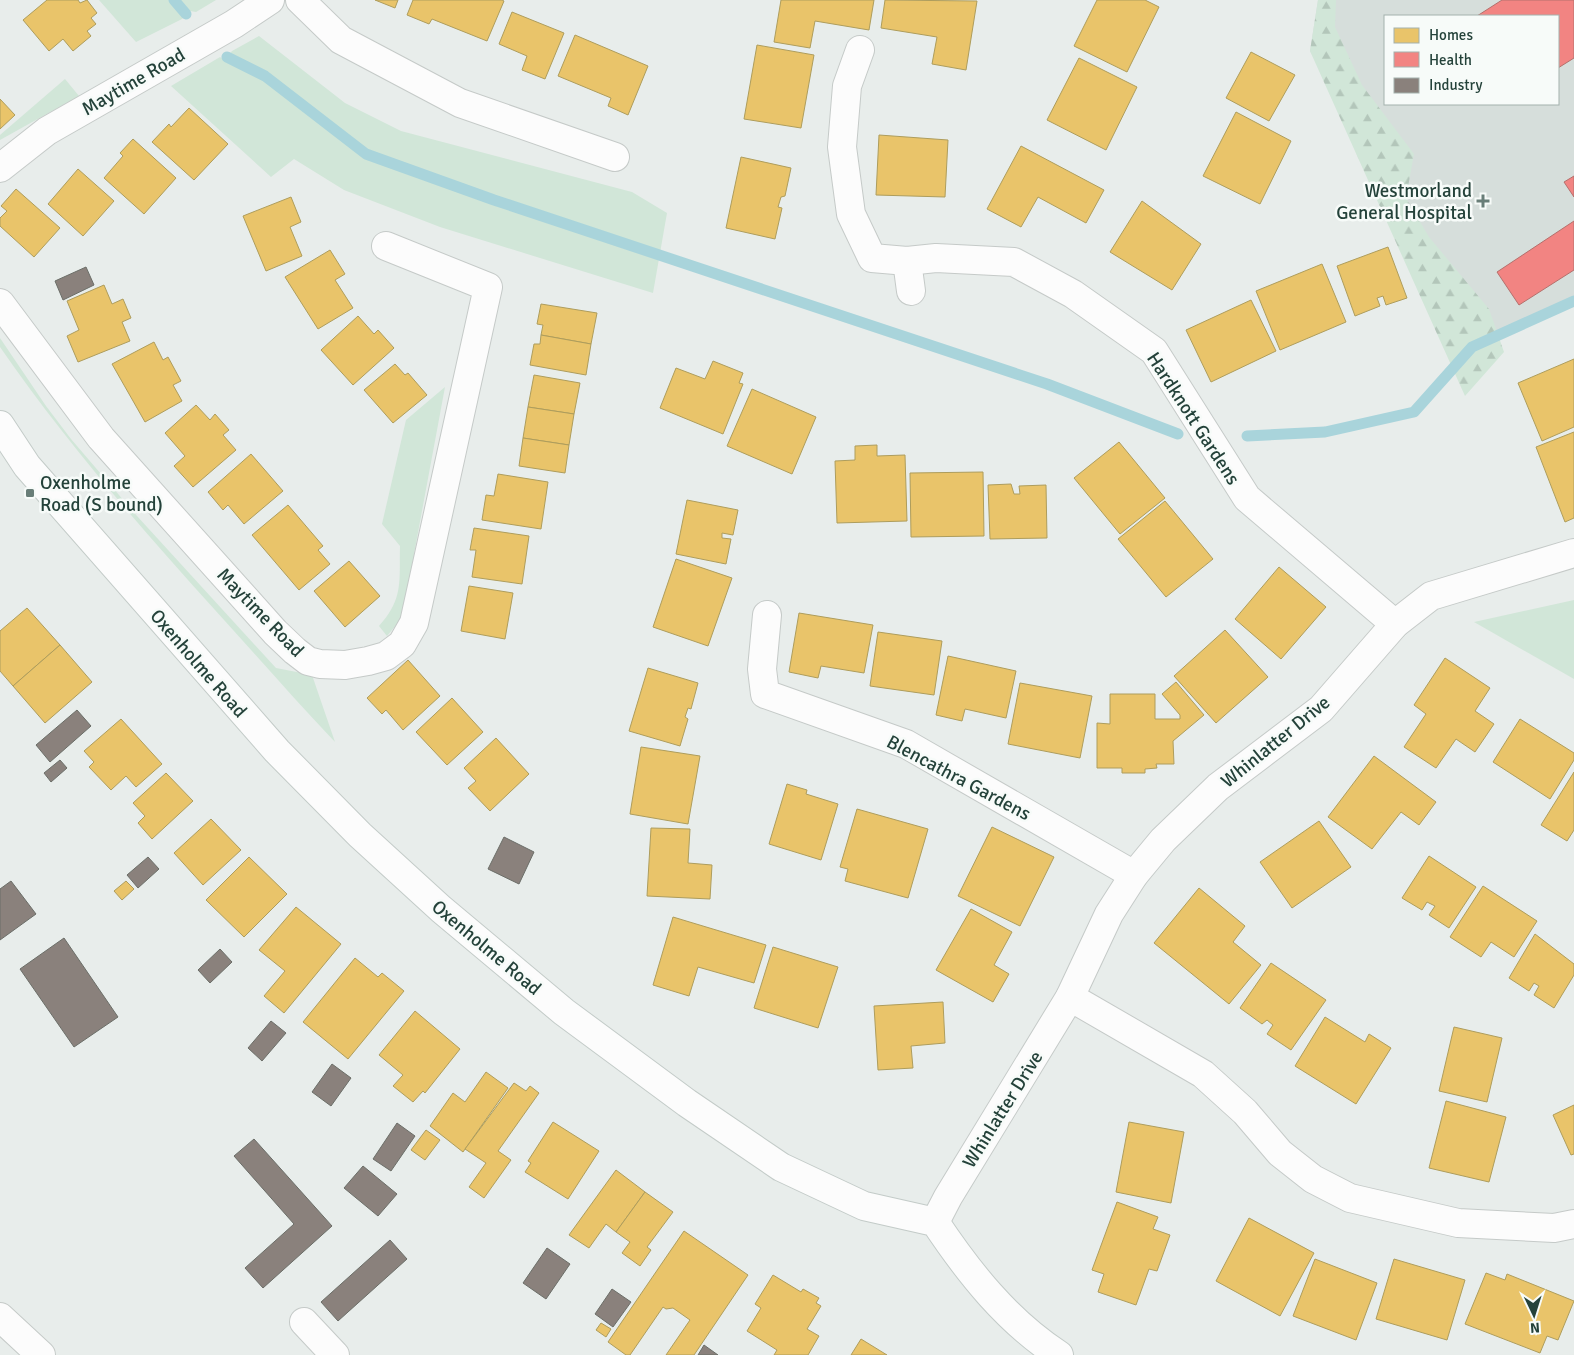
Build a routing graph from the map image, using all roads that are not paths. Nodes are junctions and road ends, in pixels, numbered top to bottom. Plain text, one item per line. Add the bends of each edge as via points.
1 (270, 0) edge
2 (300, 0) edge
3 (860, 50) dead end
4 (615, 157) dead end
5 (0, 168) edge
6 (386, 246) dead end
7 (906, 261) junction
8 (911, 291) dead end
9 (0, 303) edge
10 (0, 425) edge
11 (1574, 553) edge
12 (767, 615) dead end
13 (1395, 624) junction
14 (1134, 875) junction
15 (1070, 997) junction
16 (935, 1222) junction
17 (1574, 1224) edge
18 (0, 1317) edge
19 (304, 1322) dead end
20 (41, 1355) edge
21 (334, 1355) edge
22 (1059, 1355) edge

1 - 5 street, Maytime Road via 47,131
2 - 4 street via 341,40 460,103
3 - 7 street, Hardknott Gardens via 847,86 842,147 851,214 872,258
6 - 9 street, Maytime Road via 488,287 414,623 402,644 386,656 345,665 308,661 274,632 101,438
7 - 8 street
7 - 13 street, Hardknott Gardens via 936,258 1014,262 1073,294 1154,351 1247,498
10 - 16 street, Oxenholme Road via 27,466 277,751 360,835 448,915 564,1012 687,1103 781,1167 864,1206
11 - 13 street, Whinlatter Drive via 1431,596
12 - 14 street, Blencathra Gardens via 762,669 765,694 906,744
13 - 14 street, Whinlatter Drive via 1322,709 1218,787
14 - 15 street, Whinlatter Drive via 1109,914
15 - 16 street, Whinlatter Drive
15 - 17 street via 1203,1074 1245,1112 1280,1153 1313,1179 1350,1198 1458,1223 1554,1228
16 - 22 street via 983,1288
18 - 20 street
19 - 21 street

